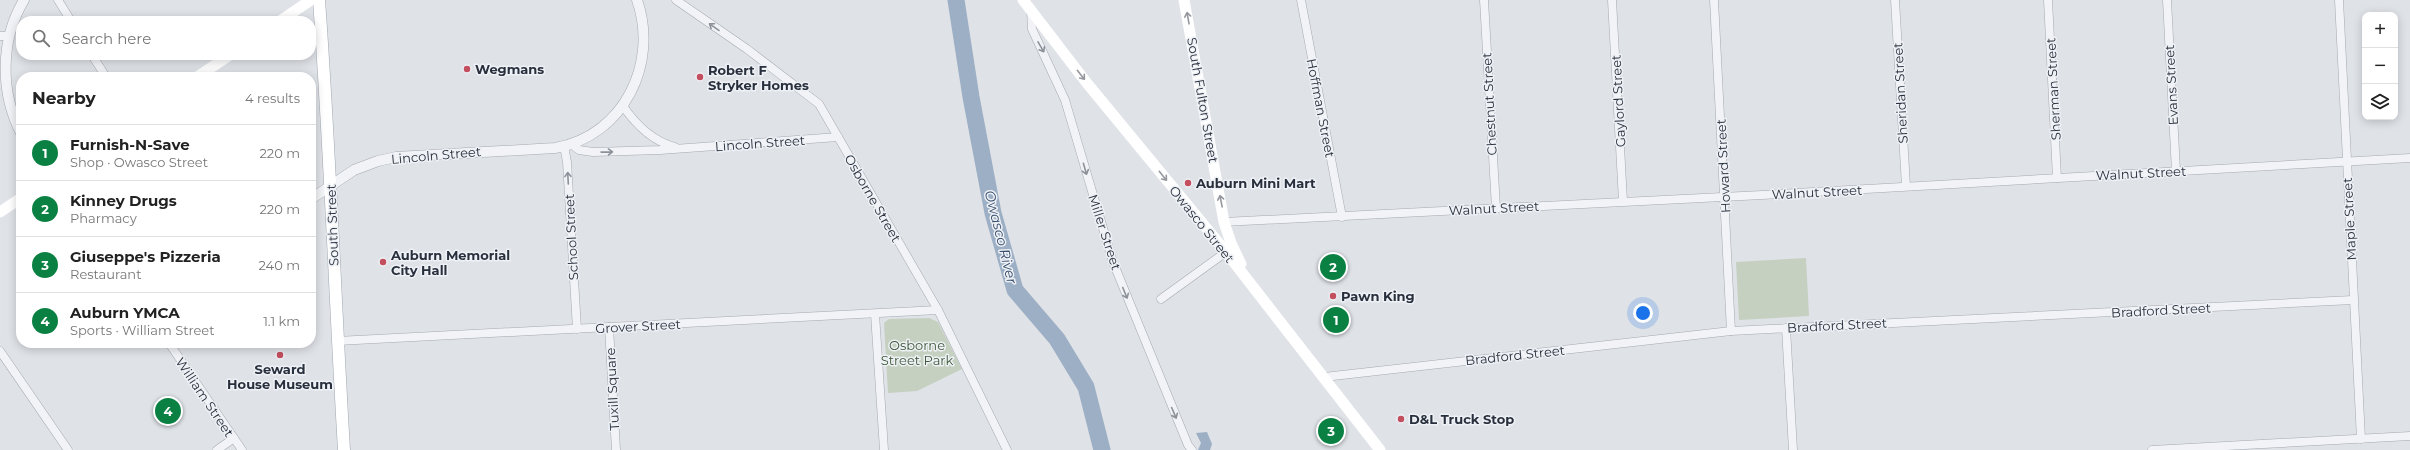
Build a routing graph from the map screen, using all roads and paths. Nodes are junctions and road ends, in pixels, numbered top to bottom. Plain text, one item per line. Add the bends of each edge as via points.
1 (24, 0) edge
2 (58, 0) edge
3 (311, 0) edge
4 (319, 0) edge
5 (637, 0) edge
6 (676, 0) edge
7 (1023, 0) edge
8 (1184, 0) edge
9 (1301, 0) edge
10 (1484, 0) edge
11 (1612, 0) edge
12 (1714, 0) edge
13 (1895, 0) edge
14 (2048, 0) edge
15 (2168, 0) edge
16 (2339, 0) edge
17 (1031, 10) junction
18 (68, 16) edge
19 (287, 16) edge
20 (3, 36) edge
21 (95, 60) edge
22 (222, 60) edge
23 (103, 72) edge
24 (204, 72) edge
25 (623, 106) junction
26 (16, 122) edge
27 (838, 137) junction
28 (567, 145) junction
29 (681, 148) junction
30 (2410, 158) edge
31 (2347, 162) junction
32 (2176, 171) junction
33 (2057, 178) junction
34 (330, 185) junction
35 (1906, 186) junction
36 (316, 195) edge
37 (1724, 196) junction
38 (16, 201) edge
39 (1623, 201) junction
40 (1496, 208) junction
41 (0, 212) edge
42 (1342, 216) junction
43 (1224, 222) junction
44 (1209, 232) junction
45 (1226, 252) junction
46 (1255, 289) junction
47 (1161, 299) dead end
48 (2353, 300) junction
49 (938, 310) junction
50 (875, 314) junction
51 (609, 327) junction
52 (1786, 328) junction
53 (577, 329) junction
54 (1731, 331) junction
55 (337, 341) junction
56 (172, 348) edge
57 (0, 351) edge
58 (1324, 377) junction
59 (2410, 436) edge
60 (234, 438) junction
61 (2361, 439) junction
62 (68, 450) edge
63 (217, 450) edge
64 (242, 450) edge
65 (344, 450) edge
66 (616, 450) edge
67 (884, 450) edge
68 (1007, 450) edge
69 (1192, 450) edge
70 (1380, 450) edge
71 (1793, 450) edge
72 (2152, 450) edge

1 - 20 street
2 - 18 street
3 - 19 main road
4 - 34 main road, South Street
5 - 25 street via 644,34 644,56 635,85
27 -> 6 street, Osborne Street via 816,101
7 - 17 main road, Owasco Street
43 -> 8 main road, South Fulton Street
9 - 42 street, Hoffman Street
10 - 40 street, Chestnut Street
11 - 39 street, Gaylord Street
12 - 37 street, Howard Street
13 - 35 street, Sheridan Street
14 - 33 street, Sherman Street
15 - 32 street, Evans Street
16 - 31 street, Maple Street
17 -> 44 main road, Owasco Street
17 -> 69 street, Miller Street via 1032,28 1065,100 1113,262 1134,318
20 - 26 street via 2,88
21 - 23 street
22 - 24 main road
25 - 28 street, Lincoln Street via 601,127
25 - 29 street, Lincoln Street via 646,132 667,145
27 - 29 street, Lincoln Street
27 - 49 street, Osborne Street
28 -> 29 street, Lincoln Street via 593,152
28 - 34 street, Lincoln Street via 396,157 362,167
53 -> 28 street, School Street
30 - 31 street, Walnut Street
31 - 32 street, Walnut Street
31 - 48 street, Maple Street
32 - 33 street, Walnut Street
33 - 35 street, Walnut Street
34 - 36 street, Lincoln Street
34 - 55 main road, South Street
35 - 37 street, Walnut Street
37 - 39 street, Walnut Street
37 - 54 street, Howard Street
38 - 41 main road
39 - 40 street, Walnut Street
40 - 42 street, Walnut Street
42 - 43 street, Walnut Street
43 - 44 main road
43 - 46 main road, South Fulton Street via 1231,243
44 - 45 main road, Owasco Street
45 - 46 main road, Owasco Street
45 - 47 street
46 - 58 main road, Owasco Street
48 - 52 street, Bradford Street
48 - 61 street, Maple Street
49 - 50 street, Grover Street
49 - 68 street, Osborne Street
50 - 51 street, Grover Street
50 - 67 street
51 - 53 street, Grover Street
51 - 66 street, Tuxill Square
52 - 54 street, Bradford Street
52 - 71 street
53 - 55 street, Grover Street
54 - 58 street, Bradford Street
55 - 65 main road, South Street
56 - 60 street, William Street
57 - 62 street
58 - 70 main road, Owasco Street
59 - 61 street
60 - 63 street
60 - 64 street, William Street
61 - 72 street

